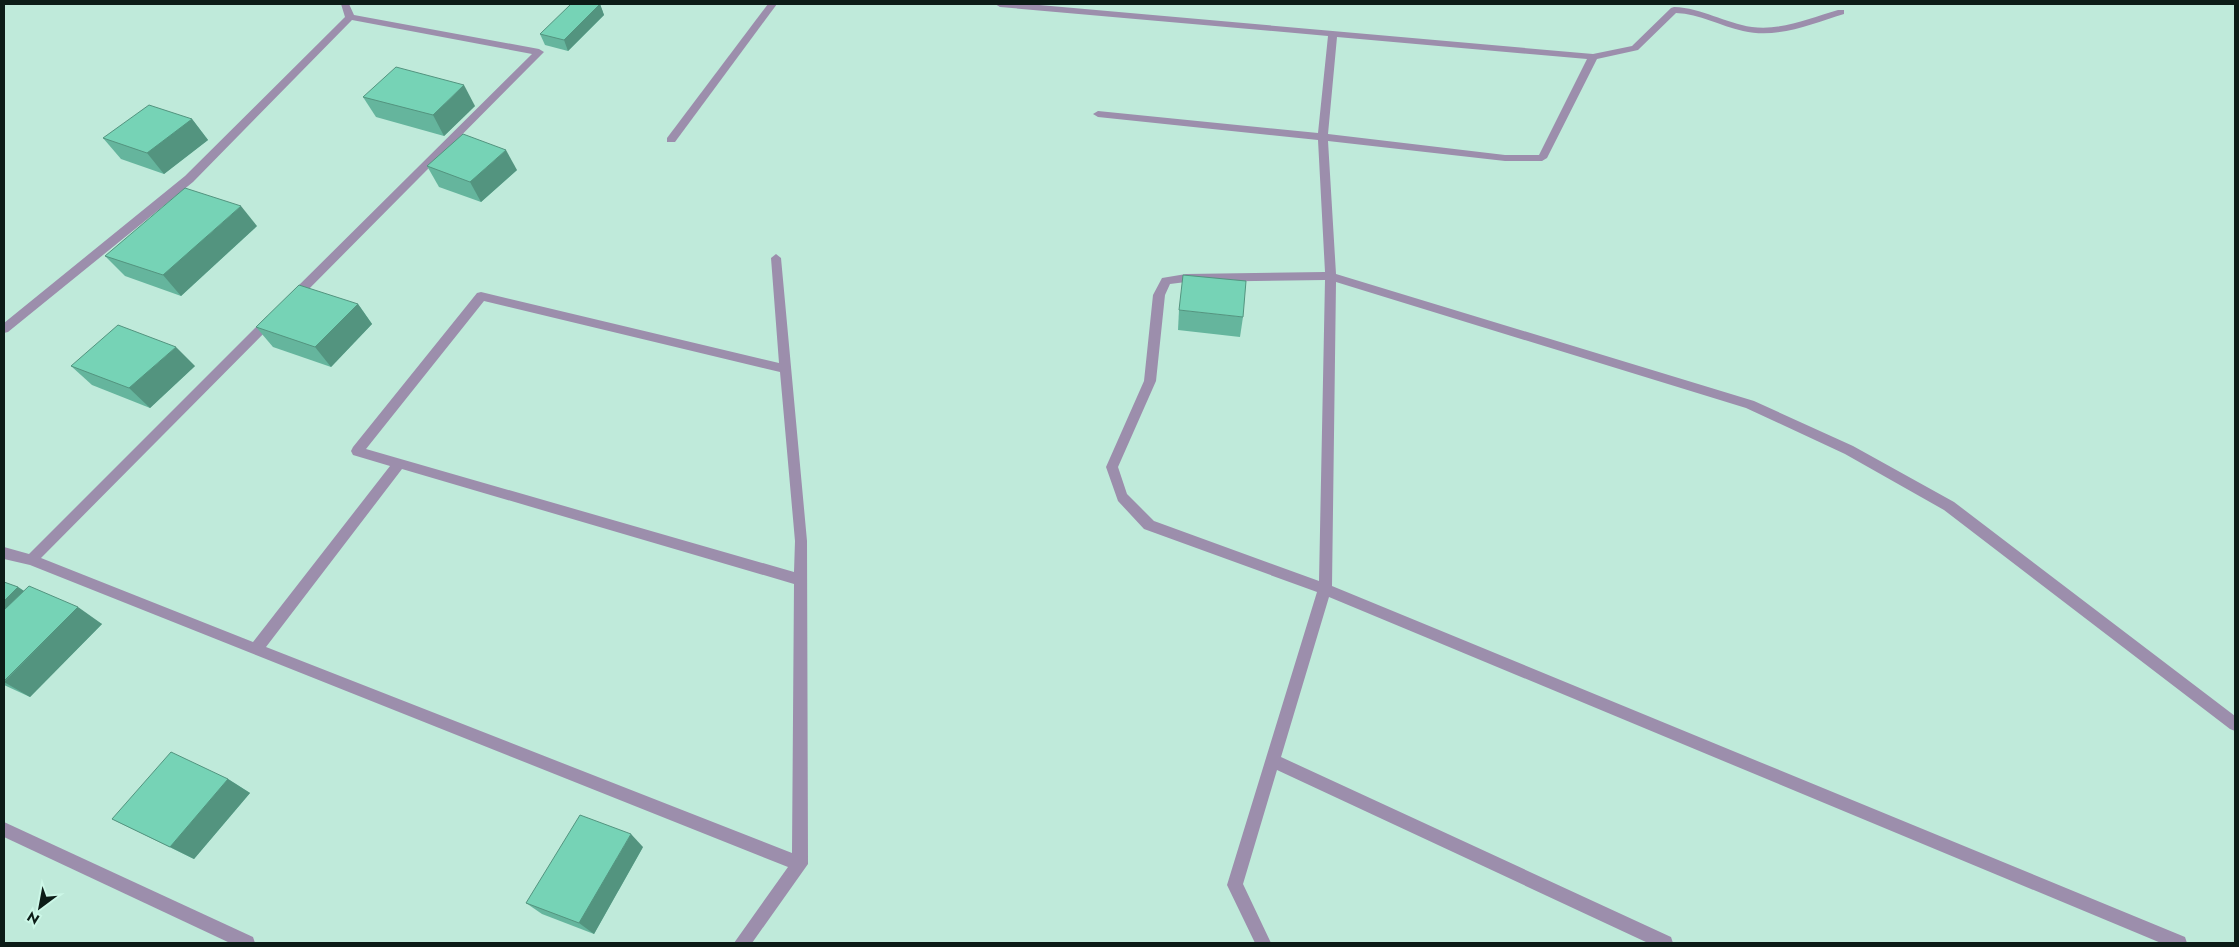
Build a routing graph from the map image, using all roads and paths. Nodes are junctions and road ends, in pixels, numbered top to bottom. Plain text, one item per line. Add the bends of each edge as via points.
1 (345, 4) edge
2 (772, 4) edge
3 (1000, 4) edge
4 (1841, 12) dead end
5 (350, 17) junction
6 (1333, 34) junction
7 (1593, 57) junction
8 (1098, 114) dead end
9 (1323, 136) junction
10 (671, 140) dead end
11 (776, 258) dead end
12 (1332, 276) junction
13 (4, 329) edge
14 (786, 368) junction
15 (399, 463) junction
16 (4, 553) edge
17 (32, 560) junction
18 (801, 580) junction
19 (1325, 590) junction
20 (256, 648) junction
21 (2235, 724) edge
22 (1272, 760) junction
23 (4, 830) edge
24 (800, 864) junction
25 (247, 943) edge
26 (742, 943) edge
27 (1263, 943) edge
28 (1665, 943) edge
29 (2179, 943) edge

1 - 5 street
2 - 10 street
3 - 6 street
4 - 7 street via 1778,31 1750,30 1691,9 1674,10 1635,48
5 - 13 street via 189,180
5 - 17 street via 539,52
6 - 7 street
6 - 9 street
7 - 9 street via 1542,158 1505,158
8 - 9 street
9 - 12 street
11 - 14 street
12 - 19 street
12 - 19 street via 1166,280 1158,294 1150,381 1112,467 1122,497 1149,526
12 - 21 street via 1750,404 1849,450 1949,506
14 - 15 street via 481,296 357,451
14 - 18 street via 801,541
15 - 18 street
15 - 20 street
16 - 17 street
17 - 20 street
18 - 24 street
19 - 22 street
19 - 29 street
20 - 24 street
22 - 27 street via 1235,885
22 - 28 street
23 - 25 street
24 - 26 street

